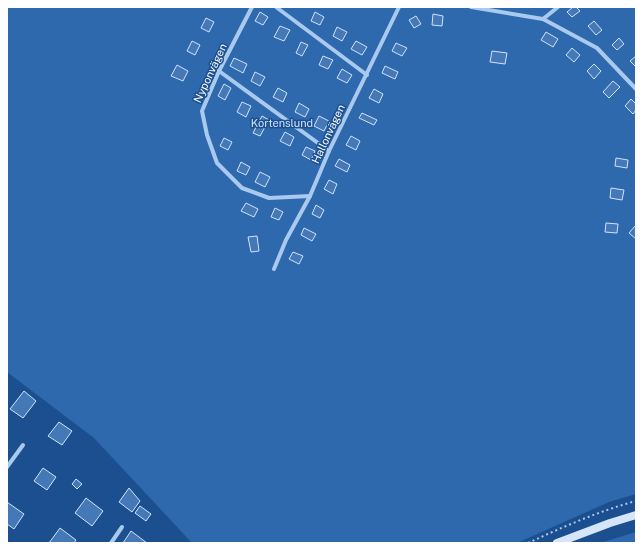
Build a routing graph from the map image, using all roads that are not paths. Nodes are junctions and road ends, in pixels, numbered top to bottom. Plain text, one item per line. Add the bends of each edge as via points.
1 (252, 7) edge
2 (276, 7) edge
3 (399, 7) edge
4 (472, 7) edge
5 (558, 7) edge
6 (543, 19) junction
7 (219, 71) junction
8 (366, 75) junction
9 (636, 89) edge
10 (329, 151) junction
11 (310, 196) junction
12 (274, 269) dead end
13 (24, 445) dead end
14 (7, 467) edge
15 (636, 515) edge
16 (122, 527) dead end
17 (111, 543) edge
18 (557, 543) edge

1 - 7 street, Nyponvägen
2 - 8 street
3 - 8 street, Hallonvägen
4 - 6 street
5 - 6 street
6 - 9 street via 597,48
7 - 10 street
7 - 11 street, Nyponvägen via 202,111 217,163 242,188 268,198
8 - 10 street, Hallonvägen
10 - 11 street, Hallonvägen
11 - 12 street, Hallonvägen via 286,240
13 - 14 street
15 - 18 street
16 - 17 street

